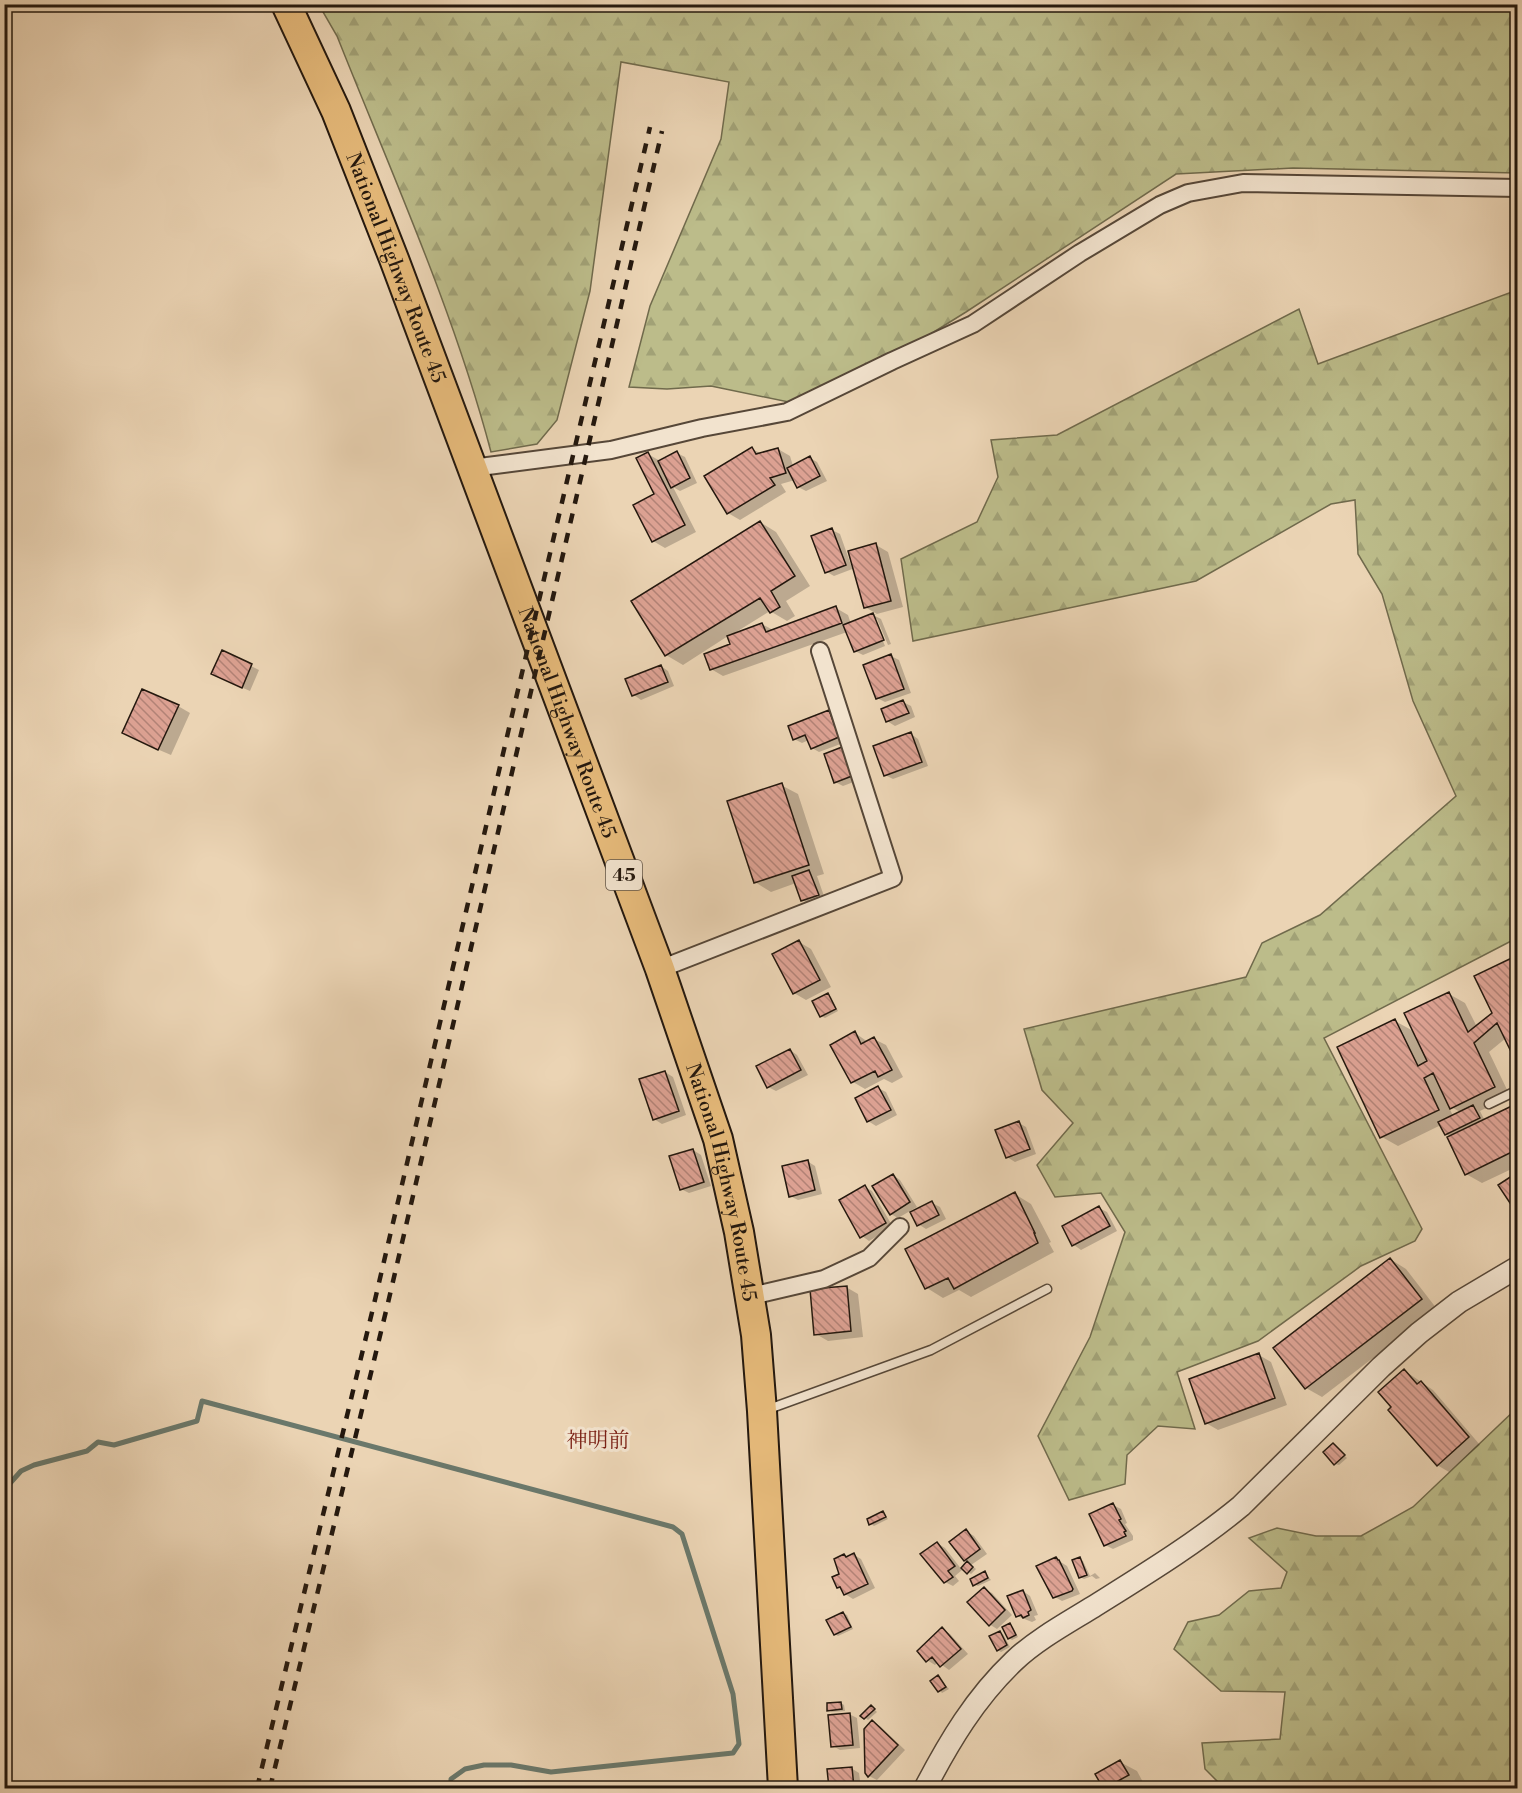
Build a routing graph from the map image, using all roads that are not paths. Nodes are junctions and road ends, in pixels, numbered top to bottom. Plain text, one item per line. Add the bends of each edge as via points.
1 (286, 4) edge
2 (1518, 188) edge
3 (472, 468) junction
4 (820, 651) dead end
5 (660, 969) junction
6 (1518, 1090) edge
7 (1489, 1104) dead end
8 (900, 1227) dead end
9 (1518, 1267) edge
10 (1047, 1289) dead end
11 (751, 1296) junction
12 (762, 1411) junction
13 (783, 1788) edge
14 (925, 1788) edge

1 - 3 highway, National Highway Route 45 / 45 via 336,111
2 - 3 street via 1243,183 1188,193 1160,205 1080,253 973,324 787,412 611,450
3 - 5 highway, National Highway Route 45 / 45
4 - 5 street via 893,878
5 - 11 highway, National Highway Route 45 / 45 via 718,1139
6 - 7 lane
8 - 11 street via 869,1258 824,1278
9 - 14 street via 1459,1302 1419,1332 1216,1526 1015,1660 960,1725
10 - 12 lane via 931,1350
11 - 12 highway, National Highway Route 45 / 45
12 - 13 highway, National Highway Route 45 / 45

